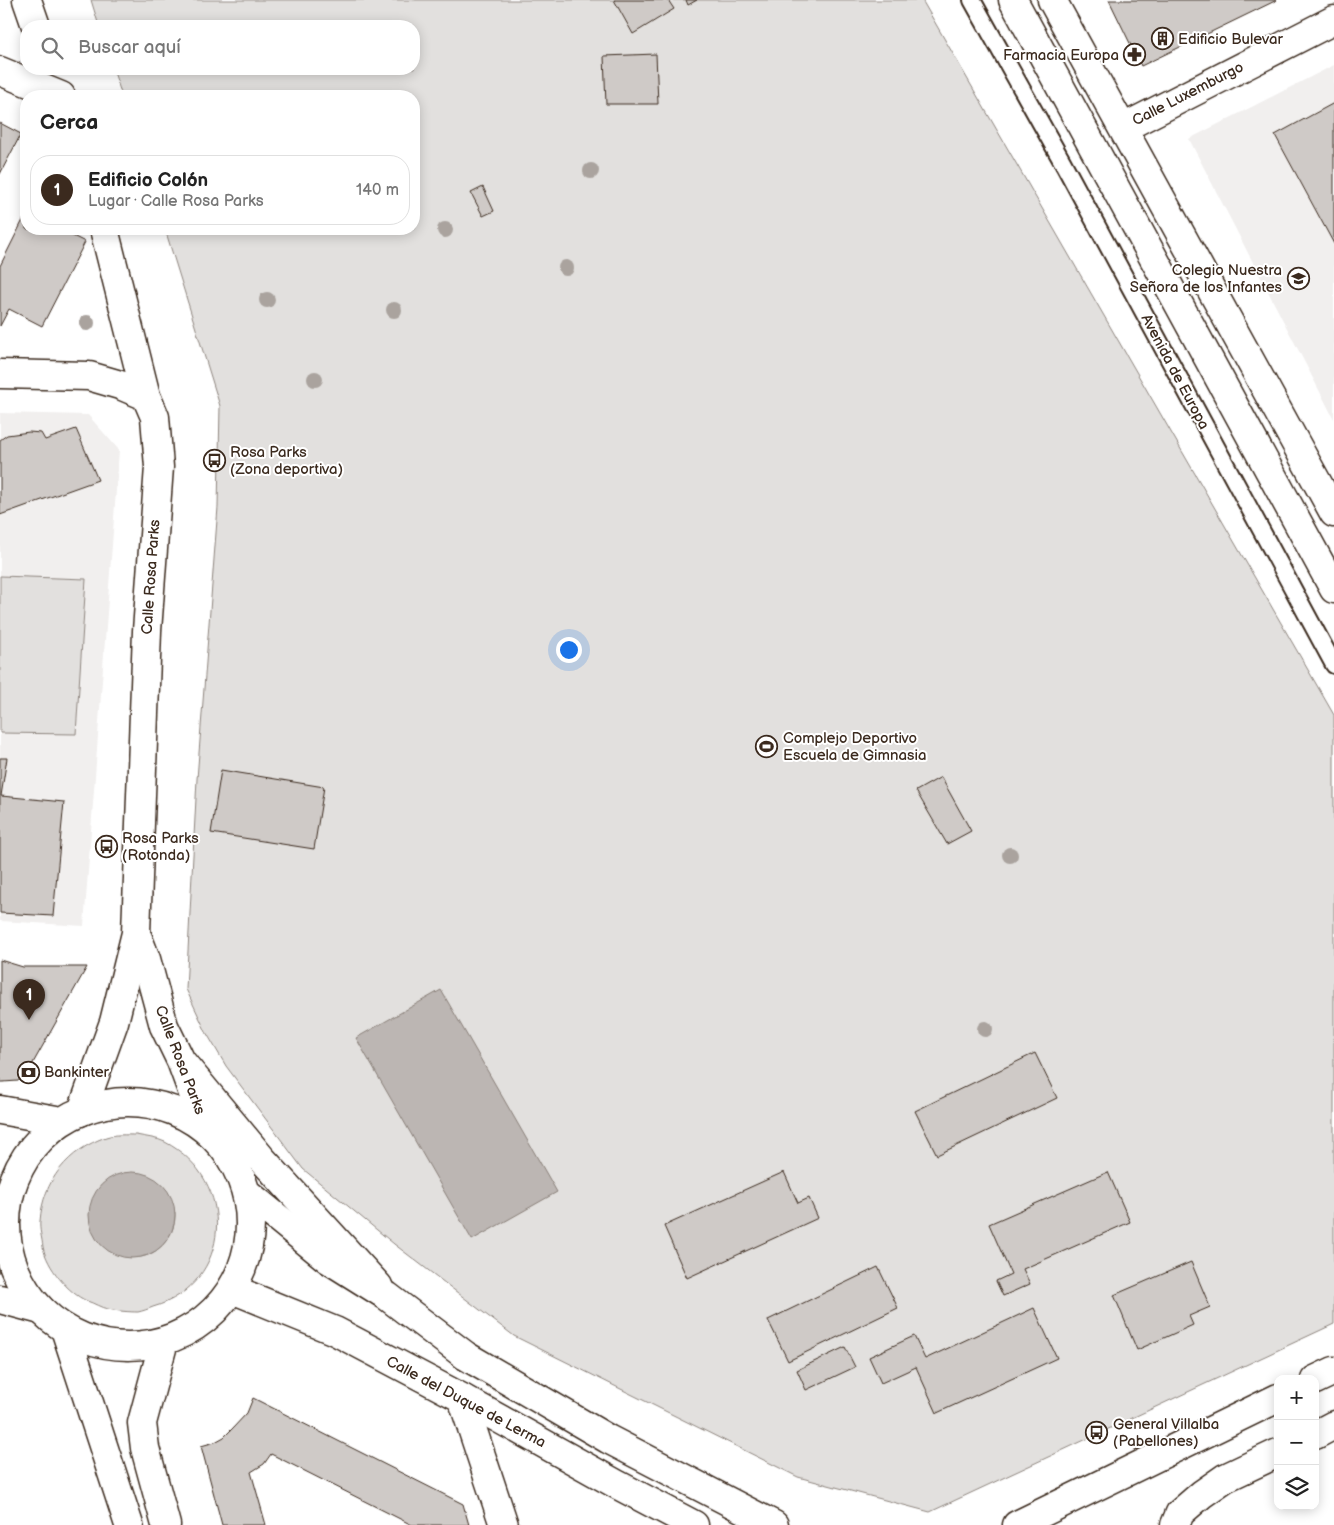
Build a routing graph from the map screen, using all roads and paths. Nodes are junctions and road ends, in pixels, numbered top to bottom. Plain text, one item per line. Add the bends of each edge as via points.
1 (27, 0) edge
2 (972, 0) edge
3 (1013, 0) edge
4 (1052, 0) edge
5 (34, 20) edge
6 (1334, 20) edge
7 (0, 71) edge
8 (53, 75) edge
9 (46, 90) edge
10 (59, 90) edge
11 (1122, 128) junction
12 (106, 235) edge
13 (0, 374) edge
14 (146, 396) junction
15 (1334, 513) edge
16 (1334, 589) edge
17 (1334, 665) edge
18 (136, 933) junction
19 (181, 1061) junction
20 (0, 1110) edge
21 (72, 1116) junction
22 (206, 1130) junction
23 (247, 1193) junction
24 (2, 1218) edge
25 (232, 1289) junction
26 (387, 1296) junction
27 (0, 1299) edge
28 (41, 1310) junction
29 (65, 1329) junction
30 (164, 1341) junction
31 (1334, 1372) edge
32 (1319, 1378) edge
33 (462, 1398) junction
34 (1274, 1400) edge
35 (1334, 1426) edge
36 (1319, 1432) edge
37 (1274, 1455) edge
38 (129, 1525) edge
39 (166, 1525) edge
40 (504, 1525) edge
41 (694, 1525) edge
42 (774, 1525) edge
43 (1017, 1525) edge
44 (1175, 1525) edge

1 - 5 main road
2 - 17 lane, Avenida de Europa
3 - 16 main road
4 - 11 main road
6 - 11 main road, Calle Luxemburgo
7 - 9 main road
8 - 10 main road
11 - 15 main road
12 - 14 main road, Calle Rosa Parks
13 - 14 main road via 89,376
14 - 18 main road, Calle Rosa Parks via 155,417 160,467 147,631
18 - 19 main road, Calle Rosa Parks via 164,1026
18 - 21 main road, Calle Rosa Parks via 114,1022
19 - 22 main road, Calle Rosa Parks
19 - 26 main road via 262,1159
20 - 21 main road
21 - 22 main road via 114,1102 147,1103 178,1112
21 - 24 main road via 33,1147 14,1181
22 - 23 main road via 232,1158
23 - 25 main road via 250,1242
23 - 26 main road via 328,1259
24 - 28 main road via 18,1276
25 - 30 main road via 214,1312 190,1329
25 - 33 main road, Calle del Duque de Lerma via 334,1332
26 - 42 main road via 474,1360 608,1439
27 - 28 main road
28 - 29 main road
29 - 30 main road via 96,1342 130,1346
29 - 38 main road
30 - 39 main road via 142,1423 145,1448
31 - 32 main road
33 - 40 main road
33 - 41 main road, Calle del Duque de Lerma
34 - 43 main road
35 - 36 main road
37 - 44 main road via 1225,1478 1202,1494 1180,1513

